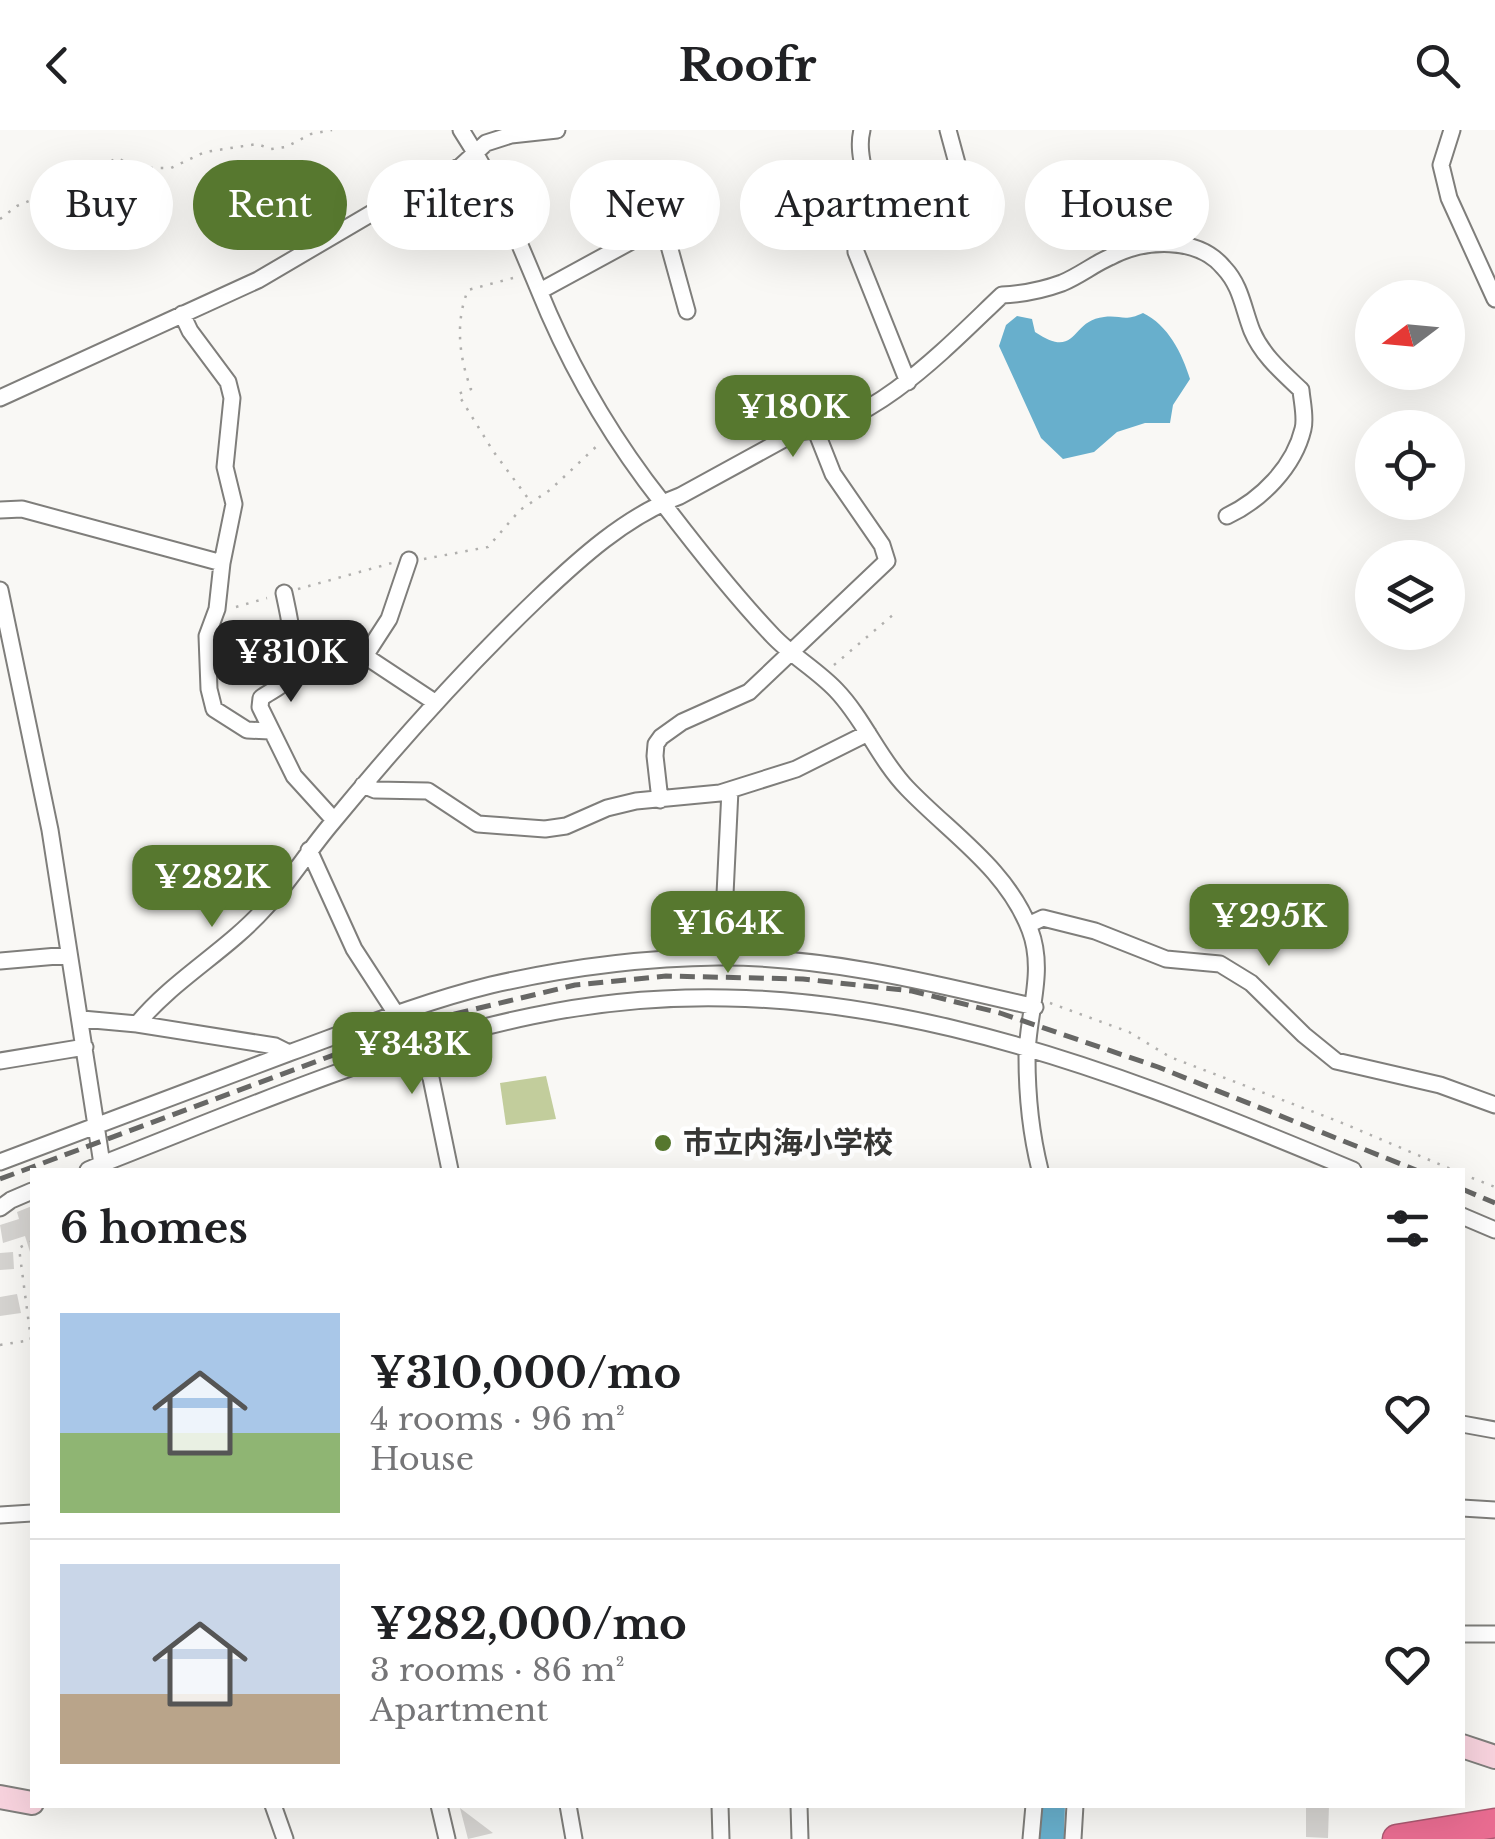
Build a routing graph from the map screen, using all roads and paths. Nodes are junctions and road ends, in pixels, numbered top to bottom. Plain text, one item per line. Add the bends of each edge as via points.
1 (332, 130) edge
2 (461, 130) edge
3 (557, 130) edge
4 (862, 130) edge
5 (948, 130) edge
6 (1452, 130) edge
7 (476, 152) junction
8 (862, 160) edge
9 (957, 160) edge
10 (0, 218) edge
11 (856, 250) edge
12 (532, 273) junction
13 (540, 292) junction
14 (1495, 300) edge
15 (687, 311) dead end
16 (182, 314) junction
17 (908, 382) junction
18 (0, 398) edge
19 (816, 431) junction
20 (614, 433) junction
21 (531, 502) junction
22 (662, 503) junction
23 (0, 510) edge
24 (1227, 516) dead end
25 (409, 560) junction
26 (222, 563) junction
27 (0, 590) edge
28 (284, 593) junction
29 (215, 614) junction
30 (894, 614) dead end
31 (790, 652) junction
32 (820, 676) junction
33 (436, 703) junction
34 (270, 731) junction
35 (868, 733) junction
36 (363, 785) junction
37 (730, 790) junction
38 (660, 800) junction
39 (334, 820) junction
40 (309, 850) junction
41 (1028, 925) junction
42 (69, 955) junction
43 (722, 957) junction
44 (0, 961) edge
45 (1035, 1002) junction
46 (396, 1015) junction
47 (82, 1019) junction
48 (137, 1024) junction
49 (416, 1046) junction
50 (1028, 1046) junction
51 (85, 1047) junction
52 (289, 1053) junction
53 (0, 1061) edge
54 (1495, 1105) edge
55 (96, 1128) junction
56 (1312, 1153) junction
57 (0, 1162) edge
58 (98, 1168) edge
59 (450, 1168) edge
60 (1040, 1168) edge
61 (1307, 1168) edge
62 (1348, 1168) edge
63 (1448, 1168) edge
64 (1465, 1175) edge
65 (1495, 1187) edge
66 (30, 1193) edge
67 (0, 1208) edge
68 (1465, 1217) edge
69 (1495, 1230) edge
70 (30, 1242) edge
71 (30, 1333) edge
72 (30, 1340) edge
73 (0, 1346) edge
74 (1465, 1425) edge
75 (1495, 1430) edge
76 (1465, 1508) edge
77 (1495, 1510) edge
78 (30, 1513) edge
79 (0, 1516) edge
80 (1465, 1634) edge
81 (1495, 1634) edge
82 (1465, 1747) edge
83 (1495, 1757) edge
84 (0, 1797) edge
85 (30, 1803) edge
86 (274, 1808) edge
87 (440, 1808) edge
88 (569, 1808) edge
89 (720, 1808) edge
90 (799, 1808) edge
91 (1034, 1808) edge
92 (1075, 1808) edge
93 (1495, 1824) edge
94 (286, 1839) edge
95 (447, 1839) edge
96 (574, 1839) edge
97 (722, 1839) edge
98 (800, 1839) edge
99 (1031, 1839) edge
100 (1073, 1839) edge
101 (1396, 1839) edge

1 - 10 path via 286,148 257,144 204,152 171,168 138,168 117,158
2 - 7 street
3 - 7 street via 510,135
4 - 8 street
5 - 9 street
6 - 14 street via 1441,165 1449,198
7 - 12 street
7 - 16 street via 258,280
11 - 17 street
12 - 13 street
12 - 21 path via 468,290 459,347 471,389 458,394
13 - 15 street via 663,224
13 - 20 street
16 - 18 street
16 - 26 street via 232,398 225,467 234,504
17 - 19 street
17 - 24 street via 1002,295 1064,282 1142,246 1194,246 1236,281 1253,335 1301,390 1304,429 1280,476
19 - 22 street via 797,432
19 - 31 street via 833,474 888,561
20 - 21 path
20 - 22 street
21 - 25 path via 488,546
22 - 31 street
22 - 33 street via 584,555
23 - 26 street via 22,510
25 - 28 path
25 - 33 street via 389,620 365,656
26 - 29 street
27 - 42 street via 35,748
28 - 29 path
28 - 34 street via 293,668 259,702
29 - 34 street via 207,636 214,709 247,730
30 - 32 path
31 - 32 street
31 - 38 street via 741,698 661,736
32 - 35 street
33 - 36 street
34 - 39 street via 294,776
35 - 37 street via 796,769
35 - 41 street via 905,787 966,840
36 - 38 street via 428,791 478,824 545,829 607,808
36 - 39 street
37 - 38 street
37 - 43 street
39 - 40 street
40 - 46 street via 354,948
40 - 48 street via 231,943
41 - 45 street via 1036,950
41 - 54 street via 1043,918 1166,959 1220,964 1251,983 1336,1061
42 - 44 street
42 - 47 street
43 - 45 street via 849,969
43 - 46 street via 562,972
45 - 50 street
45 - 63 path via 1129,1032 1170,1058
46 - 49 street
46 - 52 street
47 - 48 street
47 - 51 street
48 - 52 street
49 - 50 street via 536,1015 720,998 832,1005
49 - 58 street
49 - 59 street via 431,1078
50 - 56 street
50 - 60 street
51 - 53 street
51 - 55 street
52 - 55 street
55 - 57 street
55 - 58 street
56 - 61 street
56 - 62 street
64 - 65 path
66 - 67 street
68 - 69 street
70 - 71 path via 18,1248
72 - 73 path
74 - 75 street
76 - 77 street
78 - 79 street
80 - 81 street
82 - 83 main road
84 - 85 main road
86 - 94 street
87 - 95 street
88 - 96 street
89 - 97 street
90 - 98 street
91 - 99 street
92 - 100 street
93 - 101 highway

